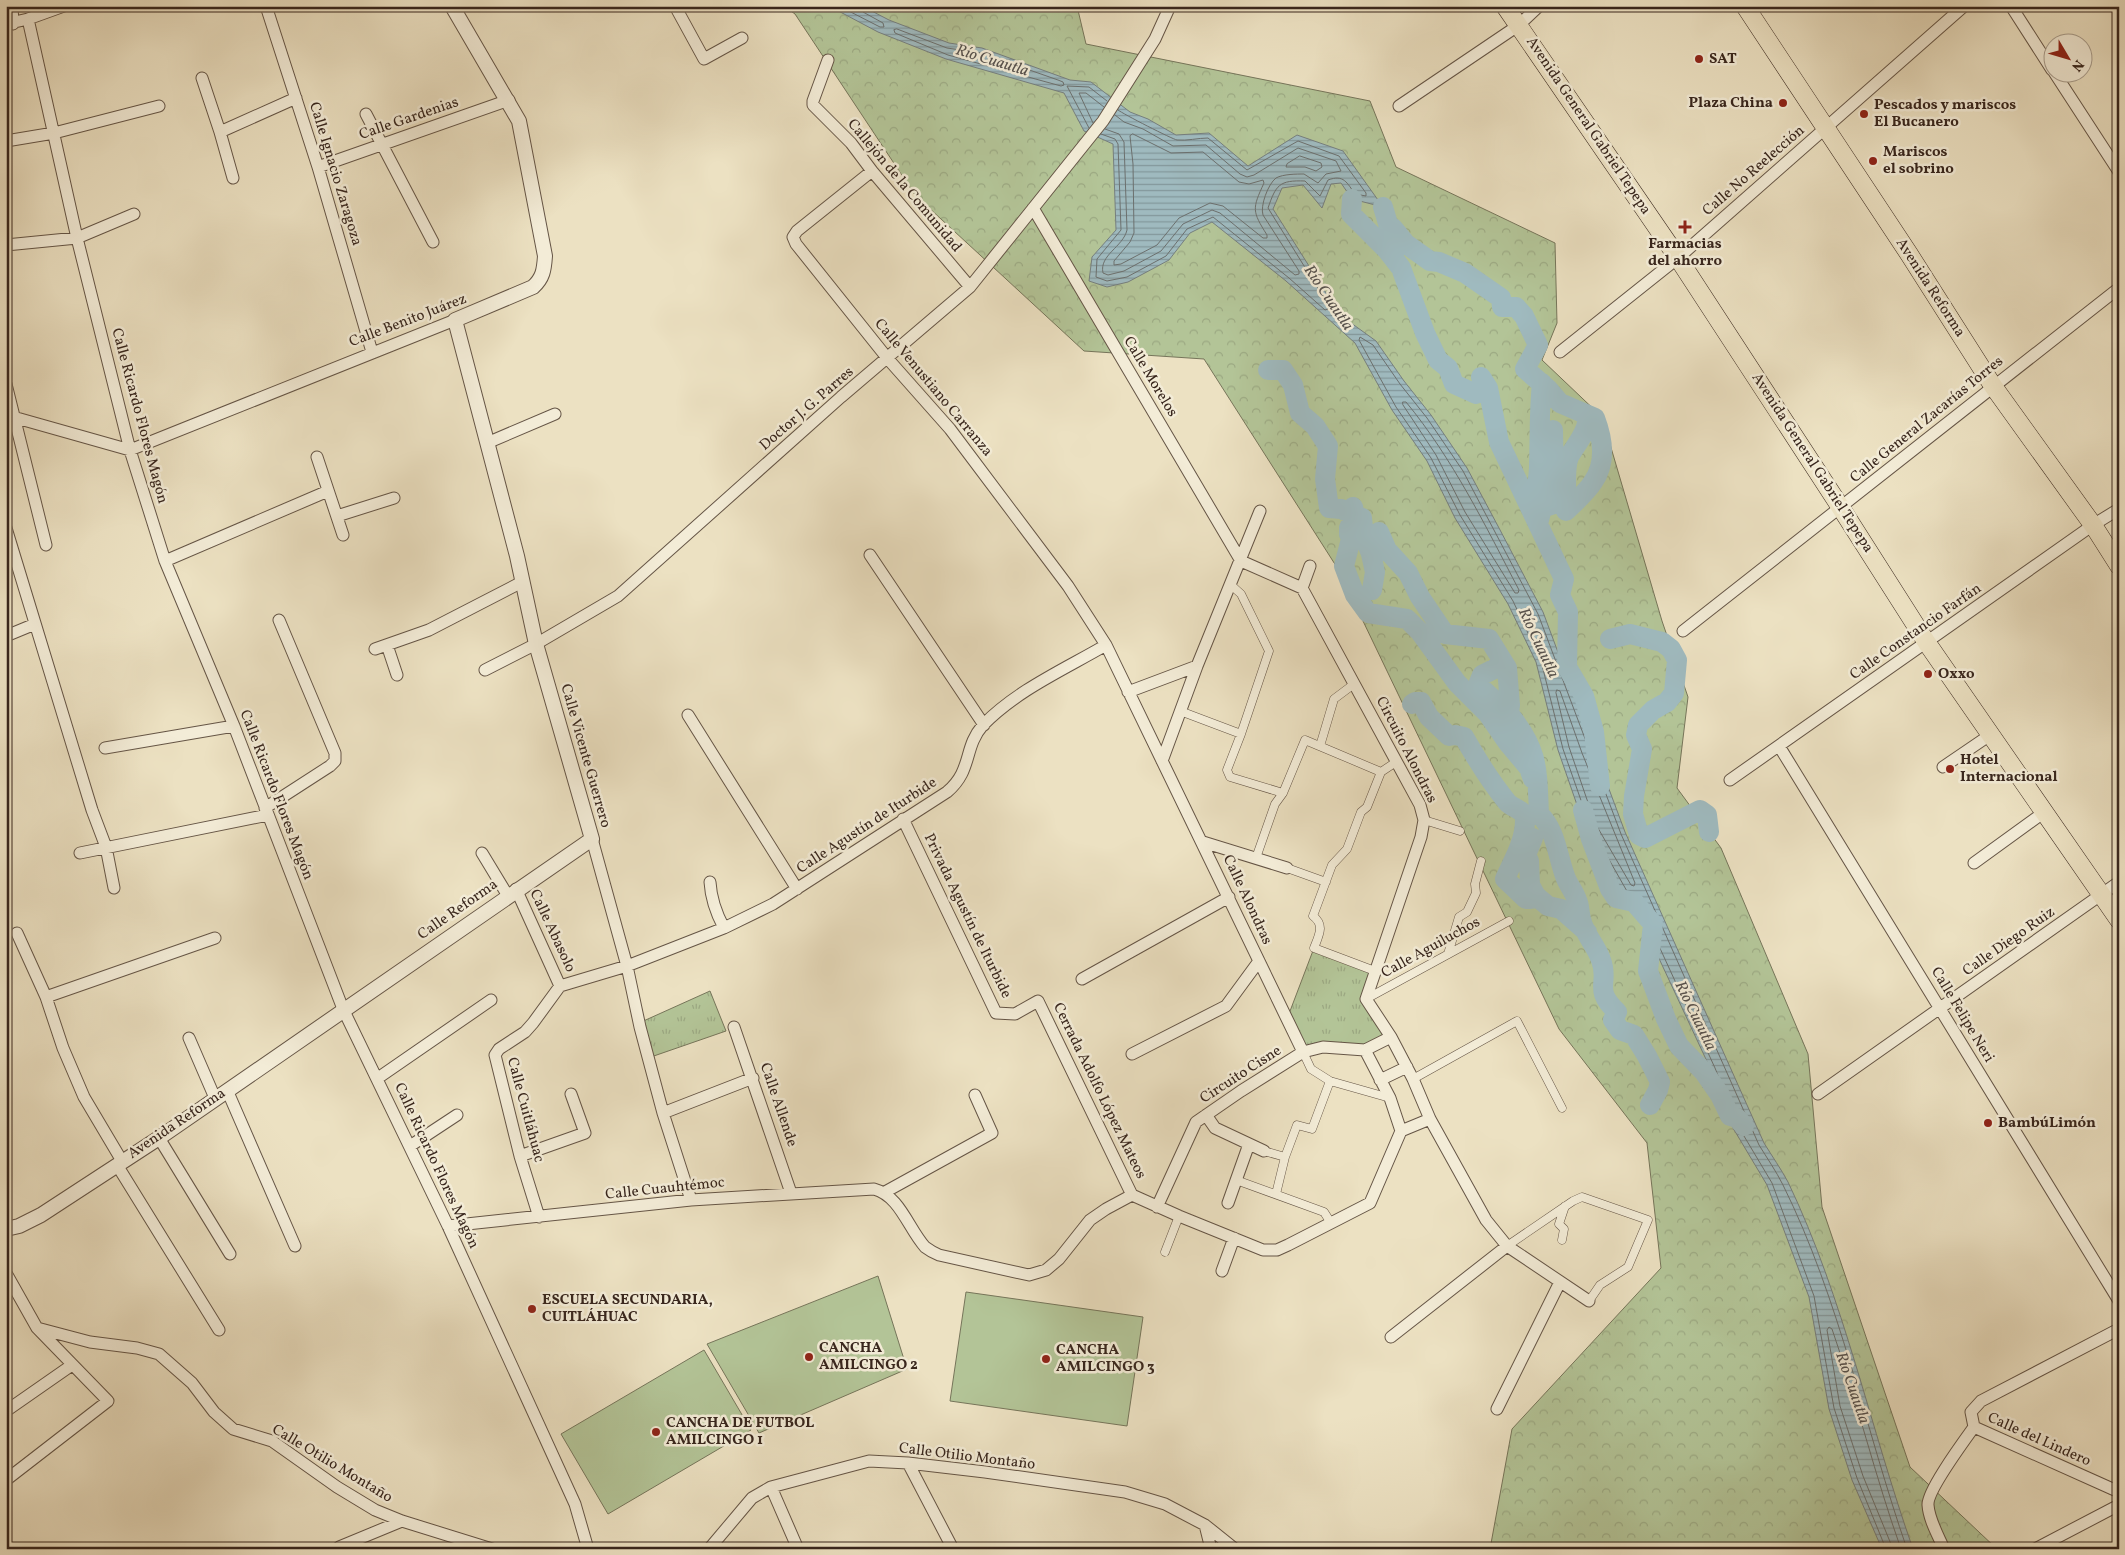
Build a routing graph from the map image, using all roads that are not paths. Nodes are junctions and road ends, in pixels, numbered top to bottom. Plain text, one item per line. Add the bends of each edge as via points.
1 (12, 6) edge
2 (64, 6) edge
3 (266, 6) edge
4 (452, 6) edge
5 (675, 6) edge
6 (1170, 6) edge
7 (1506, 6) edge
8 (1539, 6) edge
9 (1745, 6) edge
10 (1964, 6) edge
11 (2011, 6) edge
12 (28, 19) junction
13 (10, 24) edge
14 (1519, 25) junction
15 (742, 38) dead end
16 (2042, 54) edge
17 (828, 60) dead end
18 (202, 78) dead end
19 (2060, 82) edge
20 (296, 98) junction
21 (509, 100) junction
22 (160, 106) dead end
23 (1398, 106) dead end
24 (366, 114) dead end
25 (1826, 128) junction
26 (220, 132) junction
27 (54, 133) junction
28 (6, 141) edge
29 (382, 144) junction
30 (318, 167) junction
31 (872, 171) junction
32 (2119, 172) edge
33 (233, 178) dead end
34 (1033, 208) junction
35 (134, 214) dead end
36 (77, 238) junction
37 (433, 242) dead end
38 (6, 245) edge
39 (1678, 258) junction
40 (970, 288) junction
41 (2119, 288) edge
42 (455, 320) junction
43 (372, 352) junction
44 (1560, 352) dead end
45 (888, 359) junction
46 (6, 384) edge
47 (1993, 386) junction
48 (555, 414) dead end
49 (10, 416) edge
50 (487, 443) junction
51 (130, 450) junction
52 (317, 457) dead end
53 (328, 491) junction
54 (394, 498) dead end
55 (1841, 508) junction
56 (2119, 509) edge
57 (1260, 511) dead end
58 (337, 516) junction
59 (2093, 525) junction
60 (6, 528) edge
61 (343, 535) dead end
62 (46, 545) dead end
63 (870, 555) dead end
64 (11, 560) edge
65 (165, 561) junction
66 (1241, 561) junction
67 (1310, 566) dead end
68 (2119, 566) edge
69 (522, 582) junction
70 (1231, 585) junction
71 (1302, 588) junction
72 (279, 620) dead end
73 (35, 624) junction
74 (1683, 631) dead end
75 (6, 636) edge
76 (1927, 643) junction
77 (387, 644) junction
78 (536, 644) junction
79 (1106, 645) junction
80 (375, 649) dead end
81 (1197, 666) junction
82 (485, 670) dead end
83 (397, 675) dead end
84 (1354, 684) junction
85 (1128, 692) junction
86 (1180, 711) junction
87 (688, 715) dead end
88 (984, 725) junction
89 (234, 726) junction
90 (1241, 734) junction
91 (1990, 734) junction
92 (1320, 746) junction
93 (1779, 746) junction
94 (105, 748) dead end
95 (1162, 761) junction
96 (1396, 762) junction
97 (1943, 767) dead end
98 (1381, 772) junction
99 (1730, 780) dead end
100 (1283, 793) junction
101 (267, 811) junction
102 (2043, 813) junction
103 (904, 819) junction
104 (1424, 820) junction
105 (1460, 831) dead end
106 (592, 839) junction
107 (1202, 842) junction
108 (106, 847) junction
109 (80, 852) dead end
110 (482, 853) dead end
111 (1256, 858) junction
112 (1482, 861) dead end
113 (1974, 863) dead end
114 (1287, 868) joint
115 (710, 882) dead end
116 (1326, 882) junction
117 (2119, 882) edge
118 (114, 888) dead end
119 (797, 889) junction
120 (512, 892) junction
121 (2102, 894) junction
122 (1228, 897) junction
123 (2119, 920) edge
124 (1509, 921) dead end
125 (724, 928) junction
126 (18, 932) dead end
127 (215, 938) dead end
128 (1448, 954) junction
129 (1259, 961) junction
130 (627, 966) junction
131 (1375, 971) junction
132 (1082, 979) dead end
133 (560, 986) junction
134 (46, 997) junction
135 (1366, 999) junction
136 (491, 1000) dead end
137 (1038, 1001) joint
138 (343, 1009) junction
139 (1941, 1009) junction
140 (734, 1027) dead end
141 (189, 1038) dead end
142 (1391, 1038) junction
143 (1365, 1050) junction
144 (1303, 1052) junction
145 (1132, 1054) dead end
146 (1407, 1067) junction
147 (378, 1078) junction
148 (753, 1078) junction
149 (1413, 1079) junction
150 (1380, 1080) junction
151 (1330, 1081) junction
152 (227, 1090) junction
153 (570, 1094) dead end
154 (974, 1094) dead end
155 (1818, 1094) dead end
156 (215, 1098) junction
157 (1390, 1098) junction
158 (1562, 1108) dead end
159 (663, 1113) junction
160 (457, 1115) dead end
161 (1206, 1115) junction
162 (1430, 1119) junction
163 (1400, 1131) junction
164 (159, 1138) junction
165 (1249, 1144) junction
166 (410, 1146) junction
167 (1264, 1151) joint
168 (520, 1156) junction
169 (1284, 1157) junction
170 (120, 1163) junction
171 (1236, 1180) junction
172 (885, 1192) junction
173 (791, 1193) junction
174 (1276, 1194) junction
175 (1132, 1195) junction
176 (691, 1200) junction
177 (1228, 1203) dead end
178 (1565, 1206) junction
179 (1157, 1207) junction
180 (1179, 1216) junction
181 (539, 1218) junction
182 (1331, 1223) junction
183 (448, 1226) junction
184 (6, 1229) edge
185 (1234, 1238) junction
186 (1562, 1240) dead end
187 (295, 1246) dead end
188 (1507, 1246) junction
189 (1165, 1252) dead end
190 (230, 1254) dead end
191 (1222, 1271) dead end
192 (6, 1273) edge
193 (1560, 1282) junction
194 (1589, 1301) joint
195 (2119, 1301) edge
196 (37, 1328) junction
197 (2119, 1329) edge
198 (219, 1330) dead end
199 (1390, 1337) dead end
200 (72, 1365) junction
201 (1497, 1409) dead end
202 (6, 1411) edge
203 (1974, 1427) junction
204 (908, 1463) junction
205 (6, 1480) edge
206 (771, 1487) junction
207 (2119, 1494) edge
208 (2119, 1505) edge
209 (402, 1522) junction
210 (1205, 1525) junction
211 (339, 1547) dead end
212 (490, 1549) edge
213 (588, 1549) edge
214 (709, 1549) edge
215 (798, 1549) edge
216 (953, 1549) edge
217 (1211, 1549) edge
218 (1234, 1549) edge
219 (1944, 1549) edge
220 (2035, 1549) edge

1 - 13 street
2 - 12 street
3 - 20 street, Calle Ignacio Zaragoza
4 - 21 street, Calle Benito Juárez
5 - 15 street via 704,59
6 - 34 street, Doctor J. G. Parres via 1155,39 1103,120
7 - 14 main road, Avenida General Gabriel Tepepa
8 - 14 street
9 - 25 main road, Avenida Reforma
10 - 25 street, Calle No Reelección
11 - 16 street
12 - 13 street
12 - 27 street, Calle Ricardo Flores Magón
14 - 23 street
14 - 39 main road, Avenida General Gabriel Tepepa
17 - 31 street, Callejón de la Comunidad via 813,105 851,143
18 - 26 street
19 - 32 street
20 - 26 street
20 - 30 street, Calle Ignacio Zaragoza
21 - 29 street, Calle Gardenias
21 - 42 street, Calle Benito Juárez via 519,120 545,256 544,269 533,288
22 - 27 street
24 - 29 street
25 - 39 street, Calle No Reelección
25 - 47 main road, Avenida Reforma
26 - 33 street
27 - 28 street
27 - 36 street, Calle Ricardo Flores Magón
29 - 30 street, Calle Gardenias
29 - 37 street
30 - 43 street, Calle Ignacio Zaragoza
31 - 40 street, Callejón de la Comunidad
31 - 45 street, Calle Venustiano Carranza via 793,237
34 - 40 street, Doctor J. G. Parres
34 - 66 street, Calle Morelos
35 - 36 street
36 - 38 street
36 - 51 street, Calle Ricardo Flores Magón
39 - 44 street, Calle No Reelección
39 - 55 main road, Avenida General Gabriel Tepepa
40 - 45 street, Doctor J. G. Parres
41 - 47 street, Calle General Zacarías Torres
42 - 43 street, Calle Benito Juárez
42 - 50 street, Calle Vicente Guerrero
43 - 51 street, Calle Benito Juárez
45 - 78 street, Doctor J. G. Parres via 618,596
45 - 79 street, Calle Venustiano Carranza via 950,429 1068,586
46 - 49 street
47 - 55 street, Calle General Zacarías Torres
47 - 59 main road, Avenida Reforma
48 - 50 street
49 - 51 street
49 - 62 street
50 - 69 street, Calle Vicente Guerrero
51 - 65 street, Calle Ricardo Flores Magón
52 - 53 street
53 - 58 street
53 - 65 street
54 - 58 street
55 - 74 street, Calle General Zacarías Torres
55 - 76 main road, Avenida General Gabriel Tepepa
56 - 59 street, Calle Constancio Farfán
57 - 66 street
58 - 61 street
59 - 68 main road, Avenida Reforma
59 - 76 street, Calle Constancio Farfán
60 - 64 street
63 - 88 street
64 - 73 street
65 - 89 street, Calle Ricardo Flores Magón
66 - 70 street
66 - 71 street
67 - 71 street
69 - 77 street via 429,630
69 - 78 street, Calle Vicente Guerrero
70 - 81 street
70 - 90 street via 1241,594 1269,651
71 - 84 street, Circuito Alondras
72 - 101 street via 335,753 335,761
73 - 75 street
73 - 108 street
76 - 91 main road, Avenida General Gabriel Tepepa
76 - 93 street, Calle Constancio Farfán
77 - 80 street
77 - 83 street
78 - 82 street, Doctor J. G. Parres
78 - 106 street, Calle Vicente Guerrero
79 - 85 street, Calle Alondras
79 - 88 street, Calle Agustín de Iturbide via 1016,697
81 - 85 street
81 - 86 street
84 - 92 street via 1334,699
84 - 96 street, Circuito Alondras
85 - 95 street, Calle Alondras
86 - 90 street
86 - 95 street
87 - 119 street
88 - 103 street, Calle Agustín de Iturbide via 972,740 958,783
89 - 94 street
89 - 101 street, Calle Ricardo Flores Magón
90 - 100 street via 1227,774
91 - 97 street
91 - 102 main road, Avenida General Gabriel Tepepa
92 - 98 street
92 - 100 street via 1305,740
93 - 99 street, Calle Constancio Farfán
93 - 139 street, Calle Felipe Neri
95 - 107 street, Calle Alondras
96 - 98 street
96 - 104 street, Circuito Alondras via 1420,805
98 - 116 street via 1347,849 1332,865
100 - 111 street via 1275,804
101 - 108 street
101 - 138 street, Calle Ricardo Flores Magón
102 - 113 street
102 - 121 main road, Avenida General Gabriel Tepepa
103 - 119 street, Calle Agustín de Iturbide
103 - 137 street, Privada Agustín de Iturbide via 996,1013 1014,1014
104 - 105 street
104 - 131 street, Circuito Alondras
106 - 120 street, Calle Reforma
106 - 130 street, Calle Vicente Guerrero
107 - 111 street
107 - 122 street, Calle Alondras
108 - 109 street
108 - 118 street
110 - 120 street, Calle Abasolo
111 - 114 street
112 - 128 street via 1475,884 1476,893 1467,912 1459,917
114 - 116 street
115 - 125 street via 710,897
116 - 131 street via 1313,916 1321,929 1314,948
117 - 121 street, Calle Diego Ruiz
119 - 125 street, Calle Agustín de Iturbide
120 - 133 street, Calle Abasolo
120 - 138 street, Calle Reforma
121 - 123 main road, Avenida General Gabriel Tepepa
121 - 139 street, Calle Diego Ruiz
122 - 129 street, Calle Alondras
122 - 132 street
124 - 128 street, Calle Aguiluchos
125 - 130 street, Calle Agustín de Iturbide
126 - 134 street
127 - 134 street
128 - 135 street, Calle Aguiluchos
129 - 144 street, Calle Alondras
129 - 145 street via 1226,1006
130 - 133 street
130 - 159 street, Calle Vicente Guerrero
131 - 135 street, Circuito Alondras
133 - 168 street, Calle Cuitláhuac via 529,1028 495,1055
134 - 170 street via 84,1097
135 - 142 street
136 - 147 street
137 - 175 street, Cerrada Adolfo López Mateos
138 - 147 street, Calle Ricardo Flores Magón
138 - 152 street, Avenida Reforma
139 - 155 street, Calle Diego Ruiz
139 - 195 street, Calle Felipe Neri
140 - 148 street, Calle Allende
141 - 156 street
142 - 143 street, Circuito Cisne
142 - 146 street
143 - 144 street, Circuito Cisne via 1323,1047
143 - 150 street
144 - 151 street via 1311,1069
144 - 161 street, Circuito Cisne
146 - 149 street
146 - 150 street
147 - 166 street, Calle Ricardo Flores Magón
148 - 159 street
148 - 173 street, Calle Allende
149 - 158 street via 1517,1020
149 - 162 street
150 - 157 street
151 - 157 street
151 - 169 street via 1312,1129 1297,1125
152 - 156 street, Avenida Reforma
152 - 187 street
153 - 168 street via 584,1133
154 - 172 street via 992,1133
156 - 164 street, Avenida Reforma
157 - 163 street
159 - 176 street, Calle Vicente Guerrero
160 - 166 street
161 - 165 street via 1216,1128
161 - 179 street, Circuito Cisne via 1196,1122
162 - 163 street
162 - 188 street via 1486,1220
163 - 182 street via 1370,1203
164 - 170 street, Avenida Reforma
164 - 190 street
165 - 167 street
165 - 171 street
166 - 183 street, Calle Ricardo Flores Magón
167 - 169 street
168 - 181 street, Calle Cuitláhuac
169 - 174 street
170 - 184 street, Avenida Reforma via 41,1215
170 - 198 street
171 - 174 street
171 - 177 street
172 - 173 street, Calle Cuauhtémoc via 874,1189
172 - 175 street via 926,1248 939,1255 1029,1275 1046,1270 1090,1220
173 - 176 street, Calle Cuauhtémoc
174 - 182 street via 1324,1212
175 - 179 street
176 - 181 street, Calle Cuauhtémoc
178 - 186 street via 1558,1224 1564,1229
178 - 188 street
178 - 194 street via 1582,1197 1648,1220 1628,1267 1600,1285
179 - 180 street
180 - 185 street
180 - 189 street
181 - 183 street, Calle Cuauhtémoc
182 - 185 street via 1276,1250 1264,1250
183 - 213 street, Calle Ricardo Flores Magón via 575,1504
185 - 191 street
188 - 193 street
188 - 199 street
192 - 196 street
193 - 194 street
193 - 201 street
196 - 200 street
196 - 209 street, Calle Otilio Montaño via 90,1342 159,1354 192,1383 214,1412 234,1429 272,1441 337,1487
197 - 203 street via 1981,1401 1971,1412
200 - 202 street
200 - 205 street via 108,1401
203 - 207 street, Calle del Lindero
203 - 219 street via 1928,1502 1930,1518
204 - 206 street, Calle Otilio Montaño via 868,1461
204 - 210 street, Calle Otilio Montaño via 1125,1492 1165,1504
204 - 216 street
206 - 214 street, Calle Otilio Montaño via 752,1498
206 - 215 street
208 - 220 street
209 - 211 street
209 - 212 street, Calle Otilio Montaño
210 - 217 street
210 - 218 street, Calle Otilio Montaño

